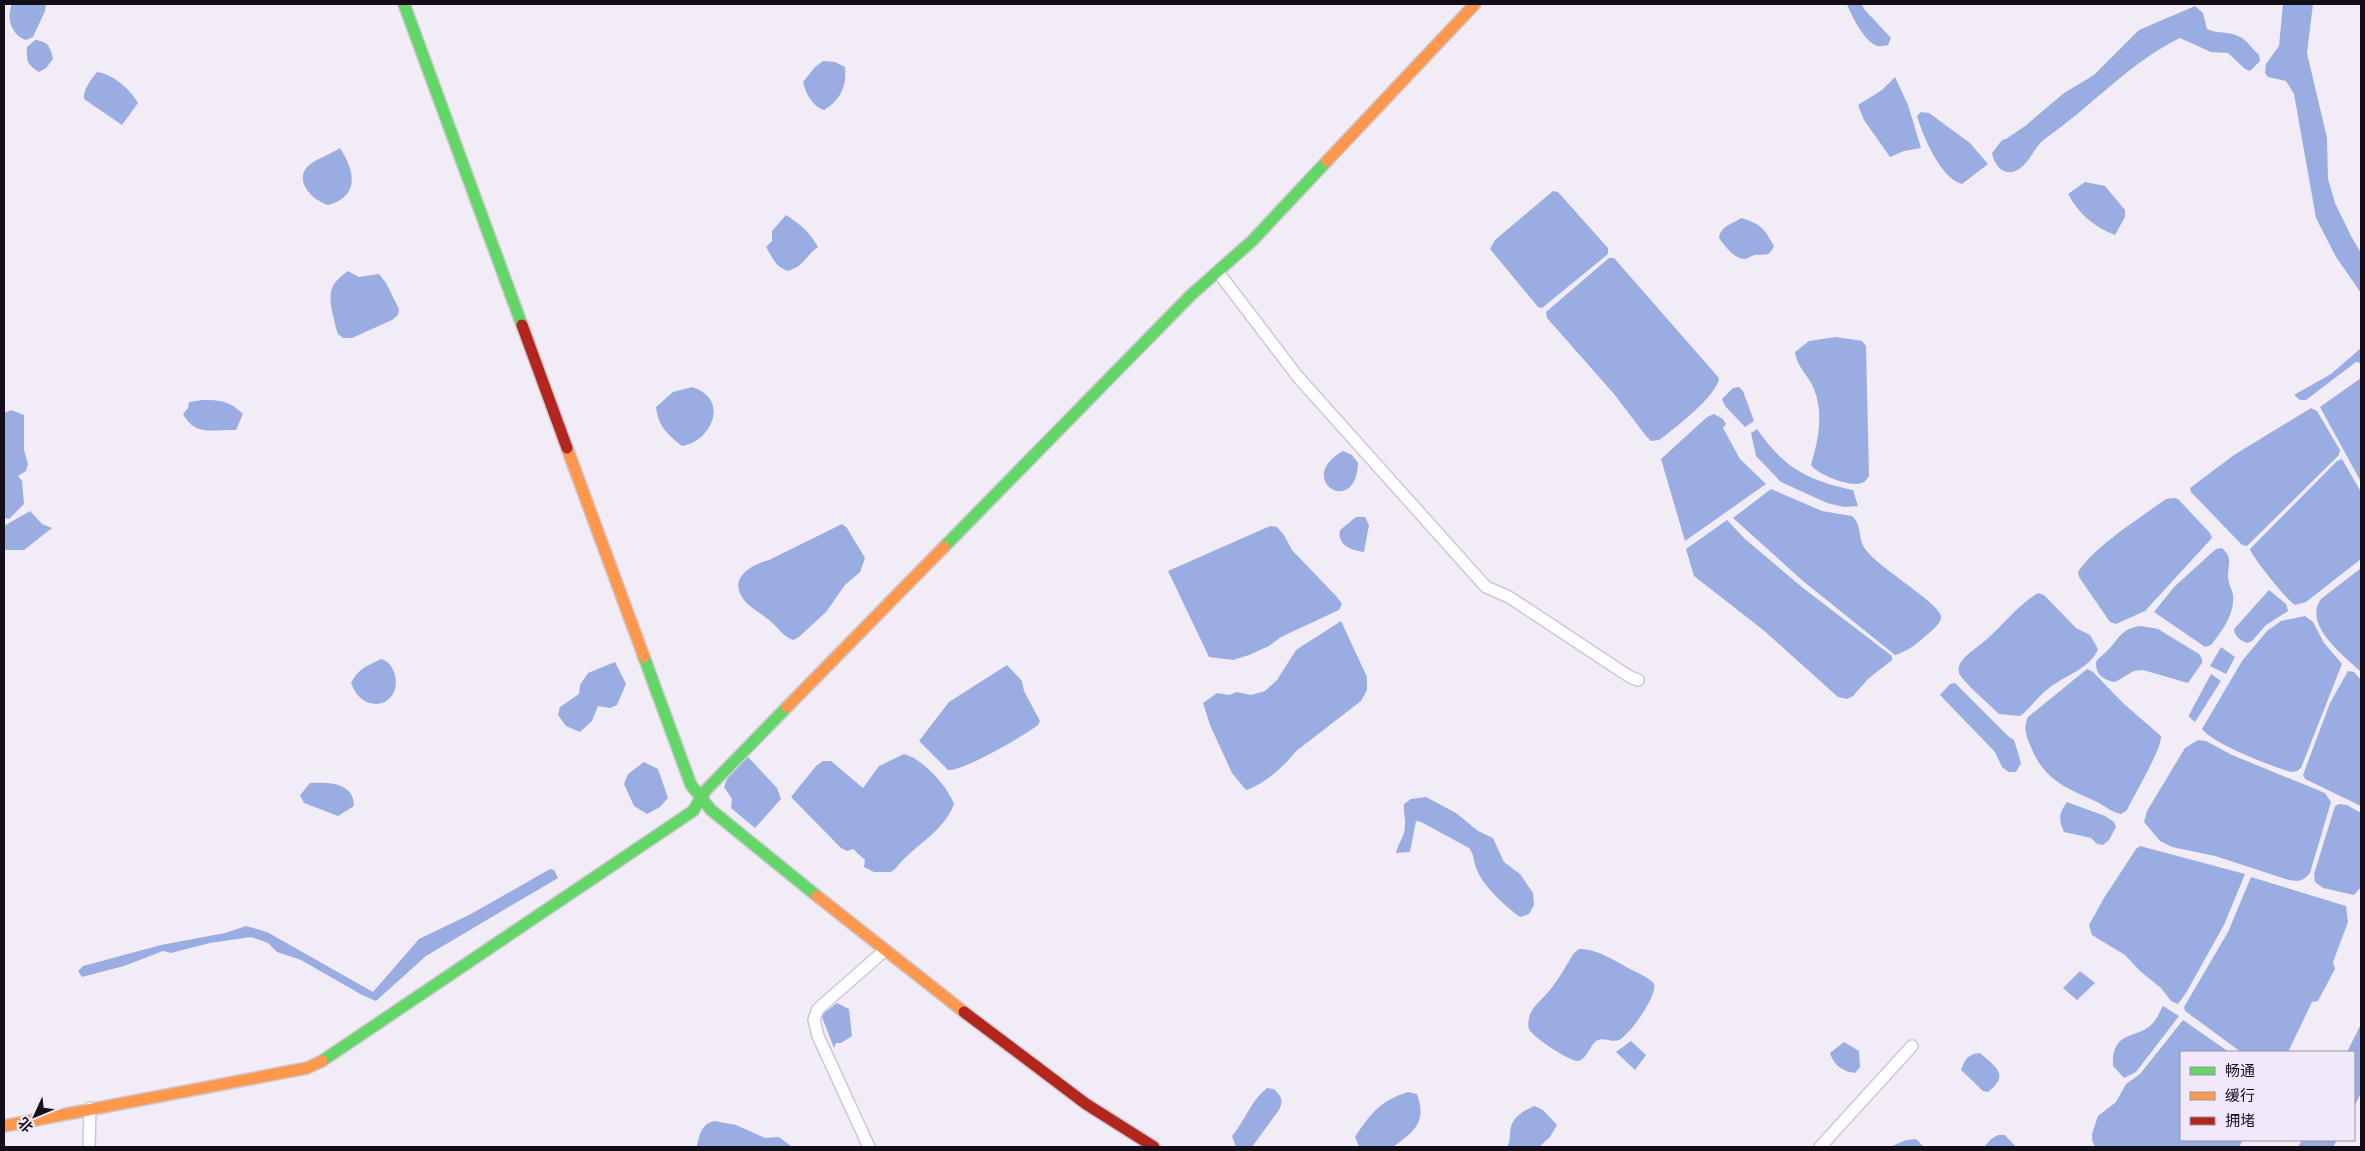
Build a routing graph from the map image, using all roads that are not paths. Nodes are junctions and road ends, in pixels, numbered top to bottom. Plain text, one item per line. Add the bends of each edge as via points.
1 (404, 4) edge
2 (1475, 4) edge
3 (1218, 272) junction
4 (1638, 680) dead end
5 (701, 798) junction
6 (884, 951) junction
7 (1912, 1046) dead end
8 (90, 1108) junction
9 (4, 1126) edge
10 (89, 1147) edge
11 (869, 1147) edge
12 (1154, 1147) edge
13 (1820, 1147) edge

1 - 5 street via 691,785
2 - 3 street via 1252,241
3 - 4 street via 1298,377 1486,587 1509,597
3 - 5 street via 1184,302
5 - 6 street via 711,810
5 - 8 street via 693,811 326,1059 306,1068
6 - 11 street via 818,1010 814,1020 818,1036
6 - 12 street via 1086,1104
7 - 13 street
8 - 9 street
8 - 10 street

